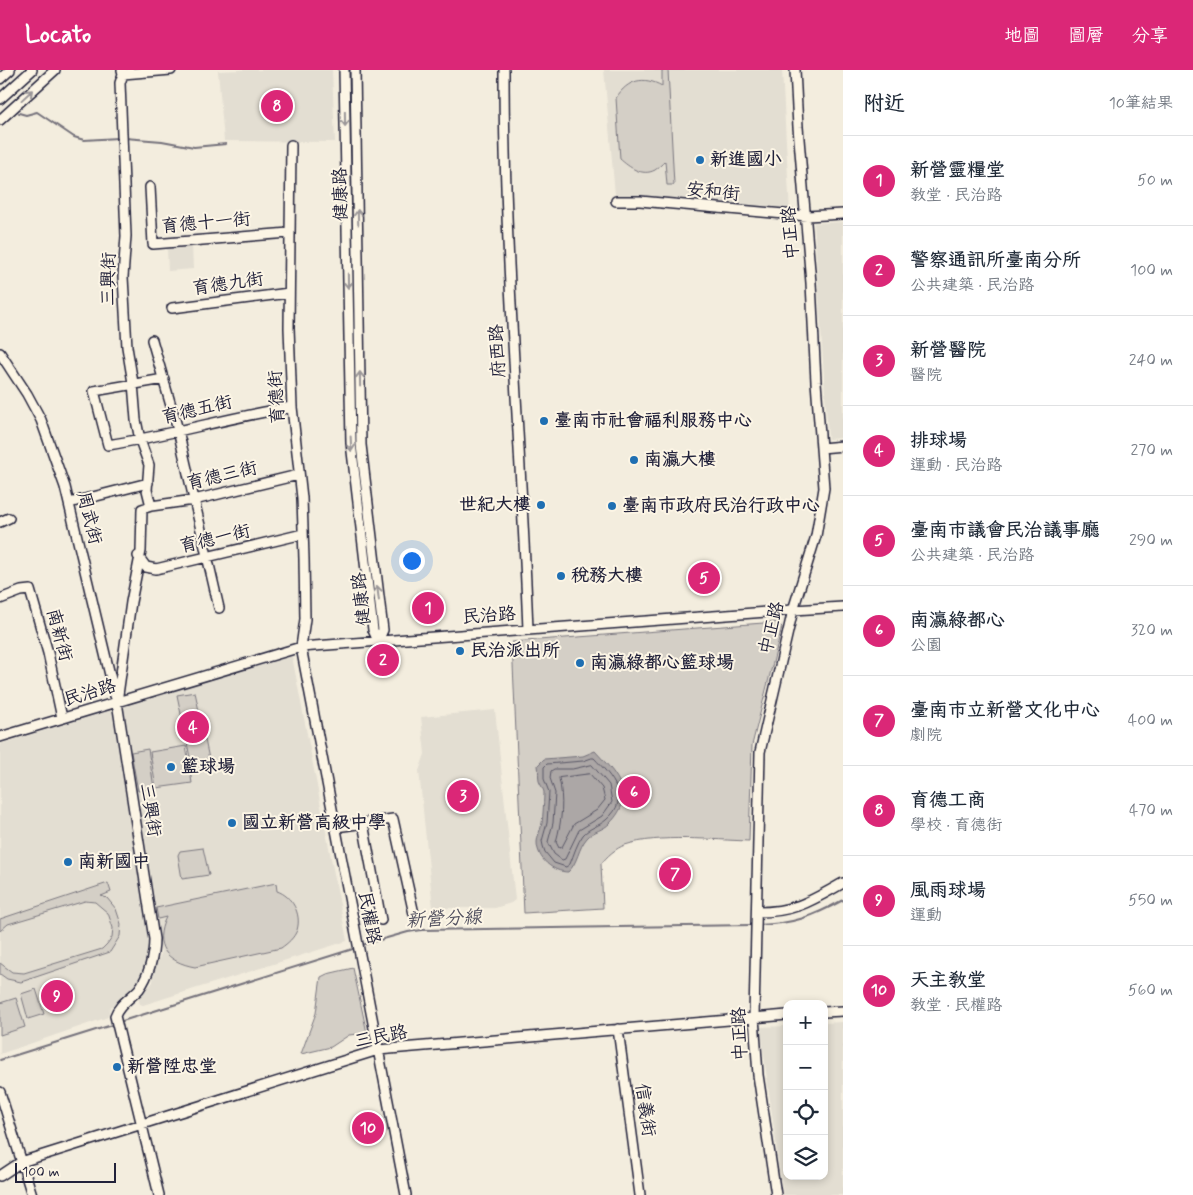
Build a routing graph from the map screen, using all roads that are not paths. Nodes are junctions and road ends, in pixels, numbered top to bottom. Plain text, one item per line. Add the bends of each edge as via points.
1 (10, 70) edge
2 (32, 70) edge
3 (55, 70) edge
4 (171, 70) edge
5 (344, 70) edge
6 (355, 70) edge
7 (504, 70) edge
8 (795, 70) edge
9 (123, 72) edge
10 (0, 79) edge
11 (0, 99) edge
12 (0, 120) edge
13 (290, 145) dead end
14 (150, 187) dead end
15 (616, 201) dead end
16 (843, 214) edge
17 (807, 216) junction
18 (289, 233) junction
19 (289, 292) junction
20 (172, 308) dead end
21 (152, 340) dead end
22 (0, 353) edge
23 (164, 379) junction
24 (133, 384) junction
25 (292, 408) junction
26 (361, 411) junction
27 (350, 412) junction
28 (178, 430) junction
29 (140, 440) junction
30 (843, 446) edge
31 (821, 448) junction
32 (298, 475) junction
33 (148, 483) junction
34 (194, 500) junction
35 (69, 503) junction
36 (152, 506) junction
37 (303, 534) junction
38 (138, 556) junction
39 (208, 558) junction
40 (0, 599) edge
41 (219, 608) dead end
42 (843, 608) edge
43 (793, 610) junction
44 (528, 630) junction
45 (378, 641) junction
46 (301, 647) junction
47 (116, 702) junction
48 (62, 718) junction
49 (0, 737) edge
50 (363, 823) junction
51 (336, 828) junction
52 (843, 883) edge
53 (414, 914) dead end
54 (757, 914) junction
55 (381, 920) dead end
56 (843, 1010) edge
57 (828, 1012) edge
58 (783, 1015) edge
59 (754, 1017) junction
60 (618, 1029) junction
61 (378, 1050) junction
62 (0, 1092) edge
63 (142, 1124) junction
64 (21, 1162) junction
65 (0, 1176) edge
66 (32, 1195) edge
67 (160, 1195) edge
68 (406, 1195) edge
69 (640, 1195) edge
70 (776, 1195) edge

1 - 10 street
2 - 11 street
12 -> 3 street
4 - 9 street, 三興街
5 -> 27 street, 健康路
26 -> 6 street, 健康路
7 - 44 street, 府西路 via 506,208
8 - 17 street, 中正路
9 - 24 street, 三興街 via 120,82 126,236 123,295
13 - 18 street, 育德街
14 - 18 street, 育德十一街 via 153,244
15 - 17 street, 安和街
16 - 17 street, 安和街
17 - 31 street, 中正路
18 - 19 street, 育德街
19 - 20 street, 育德九街
19 - 25 street, 育德街
21 - 23 street
22 - 35 street, 周武街 via 42,420
23 - 24 street
23 - 28 street
24 - 29 street, 三興街
24 - 29 street, 育德五街 via 94,391 108,445
25 - 28 street, 育德五街
25 - 32 street, 育德街
26 - 27 street
45 -> 26 street, 健康路 via 383,630 361,444
27 -> 45 street, 健康路 via 360,532 373,630
28 - 29 street, 育德五街
28 - 34 street
29 - 33 street, 三興街 via 147,455
30 - 31 street
31 - 43 street, 中正路 via 824,488 816,536
32 - 34 street, 育德三街
32 - 37 street, 育德街
33 - 35 street
33 - 36 street, 三興街
34 - 36 street, 育德三街
34 - 39 street
35 - 47 street, 周武街
36 - 38 street, 三興街 via 142,510 141,551
37 - 39 street, 育德一街
37 - 46 street, 育德街 via 305,619
38 - 39 street, 育德一街 via 146,567 156,569
38 - 47 street, 三興街
39 - 41 street
40 - 48 street, 南新街 via 30,590
42 - 43 street, 民治路
43 - 44 street, 民治路
43 - 54 street, 中正路 via 760,752
44 - 45 street, 民治路
45 - 46 street, 民治路
46 - 47 street, 民治路
46 - 51 street, 民權路
47 - 48 street, 民治路
47 - 63 street, 三興街 via 154,947 143,982 115,1016
48 - 49 street, 民治路
50 - 51 street
50 - 53 street via 393,819
50 - 55 street
51 - 61 street, 民權路
52 - 54 street via 794,908
54 - 59 street, 中正路
56 - 57 street
58 - 59 street, 三民路
59 - 60 street, 三民路
59 - 70 street, 中正路 via 758,1075
60 - 61 street, 三民路
60 - 69 street, 信義街
61 - 63 street, 三民路
61 - 68 street, 民權路
62 - 64 street
63 - 64 street, 三民路
63 - 67 street, 三興街
64 - 65 street, 三民路
64 - 66 street

